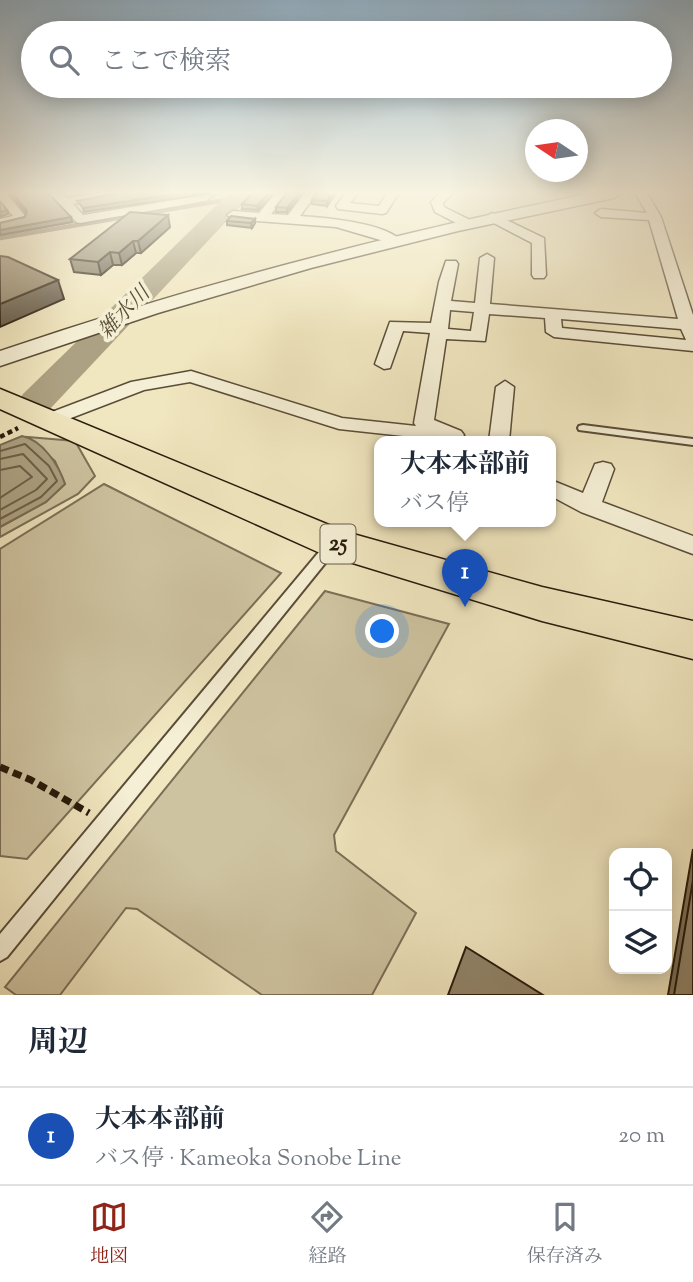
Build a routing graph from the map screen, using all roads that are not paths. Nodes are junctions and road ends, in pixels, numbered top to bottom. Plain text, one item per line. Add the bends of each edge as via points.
1 (536, 239) edge
2 (662, 239) edge
3 (394, 240) edge
4 (487, 258) dead end
5 (451, 264) dead end
6 (539, 275) dead end
7 (524, 290) dead end
8 (443, 305) junction
9 (482, 308) junction
10 (524, 310) junction
11 (552, 312) junction
12 (440, 331) junction
13 (691, 332) edge
14 (693, 346) edge
15 (0, 359) edge
16 (384, 364) dead end
17 (505, 387) dead end
18 (0, 398) edge
19 (51, 419) junction
20 (583, 428) dead end
21 (441, 436) edge
22 (454, 436) edge
23 (500, 436) edge
24 (693, 442) edge
25 (603, 468) dead end
26 (556, 490) edge
27 (589, 506) junction
28 (334, 543) junction
29 (693, 545) edge
30 (693, 640) edge
31 (0, 950) edge

1 - 6 street
2 - 13 street
3 - 15 street via 197,295
4 - 9 street
5 - 8 street
7 - 10 street
8 - 9 street
8 - 12 street
9 - 10 street
9 - 12 street via 479,337
10 - 11 street
11 - 13 street
11 - 14 street via 554,332
12 - 16 street via 396,325
12 - 22 street via 424,424
17 - 23 street
18 - 19 main road, 25
19 - 21 street via 129,390 191,376 339,423
19 - 28 main road, 25
20 - 24 lane
25 - 27 street
26 - 27 street
27 - 29 street
28 - 30 main road, 25 via 542,604
28 - 31 lane

